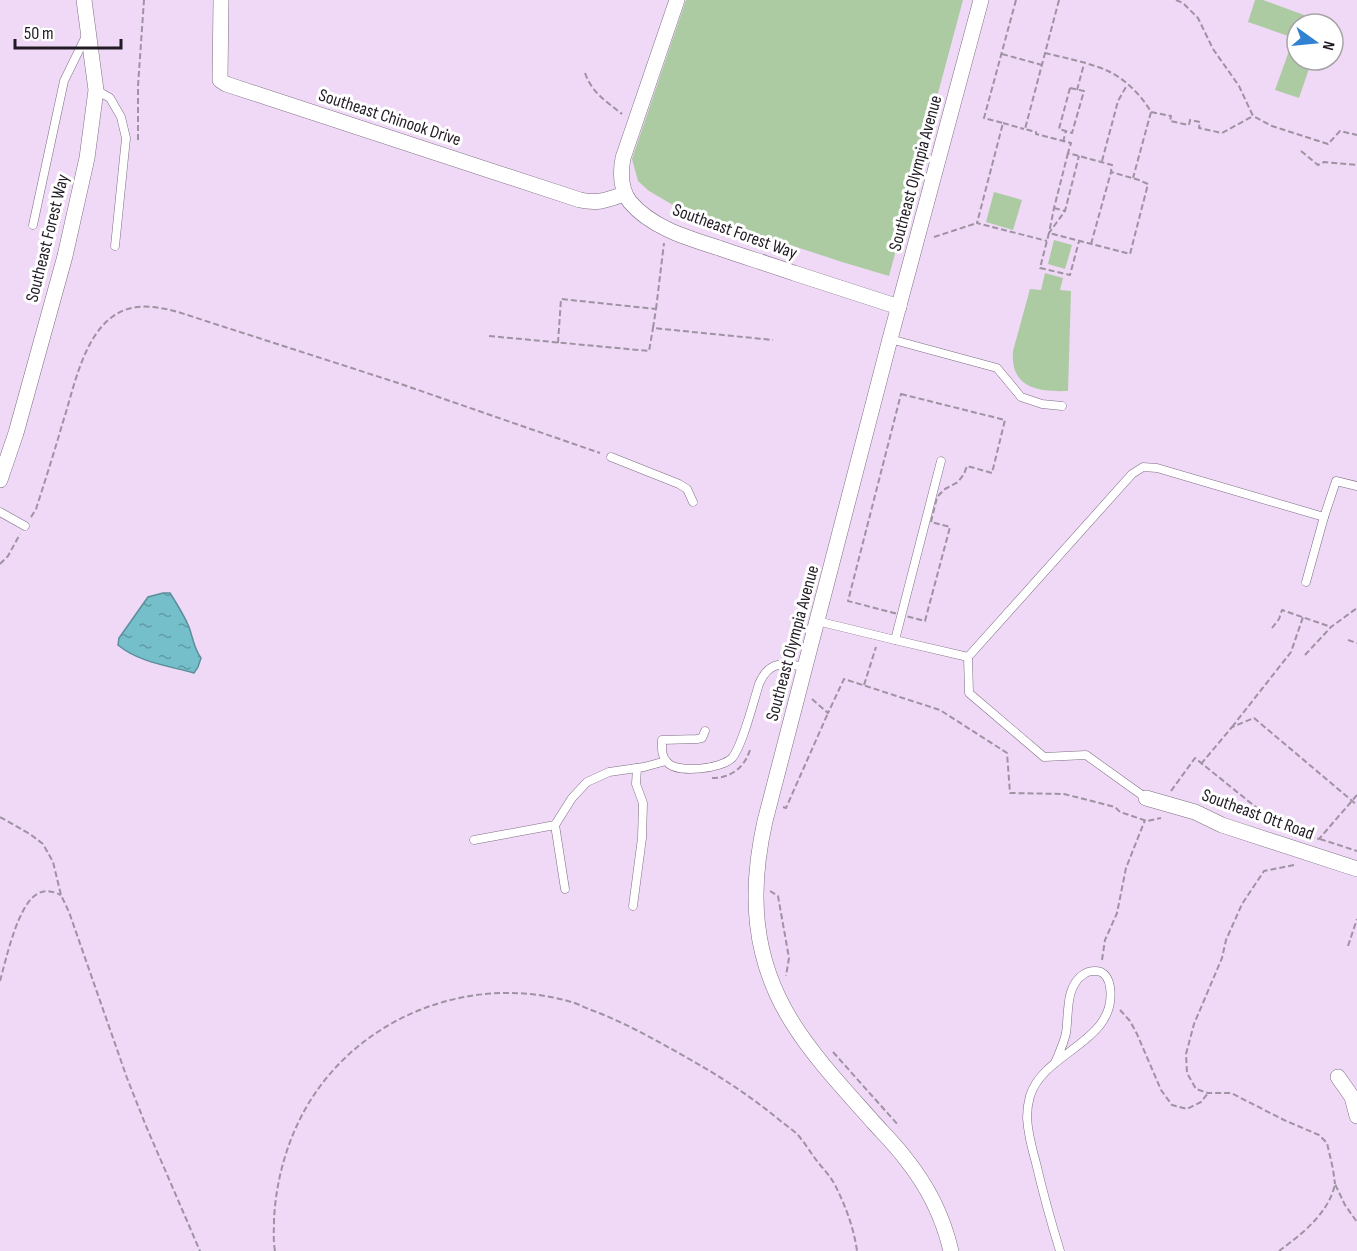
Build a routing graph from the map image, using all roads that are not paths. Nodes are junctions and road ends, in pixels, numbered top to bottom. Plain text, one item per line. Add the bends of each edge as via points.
1 (84, 0) edge
2 (221, 0) edge
3 (677, 0) edge
4 (981, 0) edge
5 (88, 32) junction
6 (96, 90) junction
7 (624, 194) junction
8 (33, 225) dead end
9 (115, 246) dead end
10 (899, 307) junction
11 (890, 339) junction
12 (1062, 406) dead end
13 (611, 457) road end
14 (940, 461) dead end
15 (0, 480) edge
16 (1357, 486) edge
17 (693, 501) dead end
18 (0, 512) edge
19 (1324, 518) junction
20 (25, 526) road end
21 (1306, 582) dead end
22 (818, 621) junction
23 (894, 640) junction
24 (968, 657) junction
25 (805, 667) junction
26 (705, 731) dead end
27 (666, 761) junction
28 (637, 768) junction
29 (1146, 798) joint
30 (555, 825) junction
31 (474, 840) dead end
32 (1357, 869) edge
33 (565, 889) dead end
34 (633, 906) dead end
35 (1055, 1063) junction
36 (1338, 1077) dead end
37 (1357, 1116) edge
38 (951, 1251) edge
39 (1060, 1251) edge

1 - 5 street, Southeast Forest Way
2 - 7 street, Southeast Chinook Drive via 220,80 226,84 580,201 602,202
3 - 7 street via 622,167
4 - 10 street, Southeast Olympia Avenue
5 - 6 street, Southeast Forest Way
5 - 8 lane via 64,81
6 - 9 lane via 110,98 121,117 126,138
6 - 15 street, Southeast Forest Way via 87,158 67,245
7 - 10 street, Southeast Forest Way via 660,225 700,242
10 - 11 street, Southeast Olympia Avenue
11 - 12 lane via 997,368 1021,397
11 - 22 street, Southeast Olympia Avenue
13 - 17 lane via 679,484
14 - 23 lane
16 - 19 lane via 1336,481
18 - 20 lane
19 - 21 lane
19 - 24 lane via 1143,467 1132,474
22 - 23 lane
22 - 25 street, Southeast Olympia Avenue
23 - 24 lane
24 - 29 lane via 969,693 1044,757 1086,755
25 - 27 lane via 775,665 762,676 732,758 709,768 679,769
25 - 38 street, Southeast Olympia Avenue via 757,861 755,908 761,947 791,1021 921,1180 941,1219
26 - 27 lane via 702,738 662,740
27 - 28 lane
28 - 30 lane via 609,772 586,782
28 - 34 lane via 636,784 643,803
29 - 32 street, Southeast Ott Road
30 - 31 lane
30 - 33 lane
35 - 35 lane via 1084,1041 1107,1013 1110,987 1101,972 1087,972 1075,981 1064,1042
35 - 39 lane via 1031,1094 1027,1117
36 - 37 street via 1352,1097

